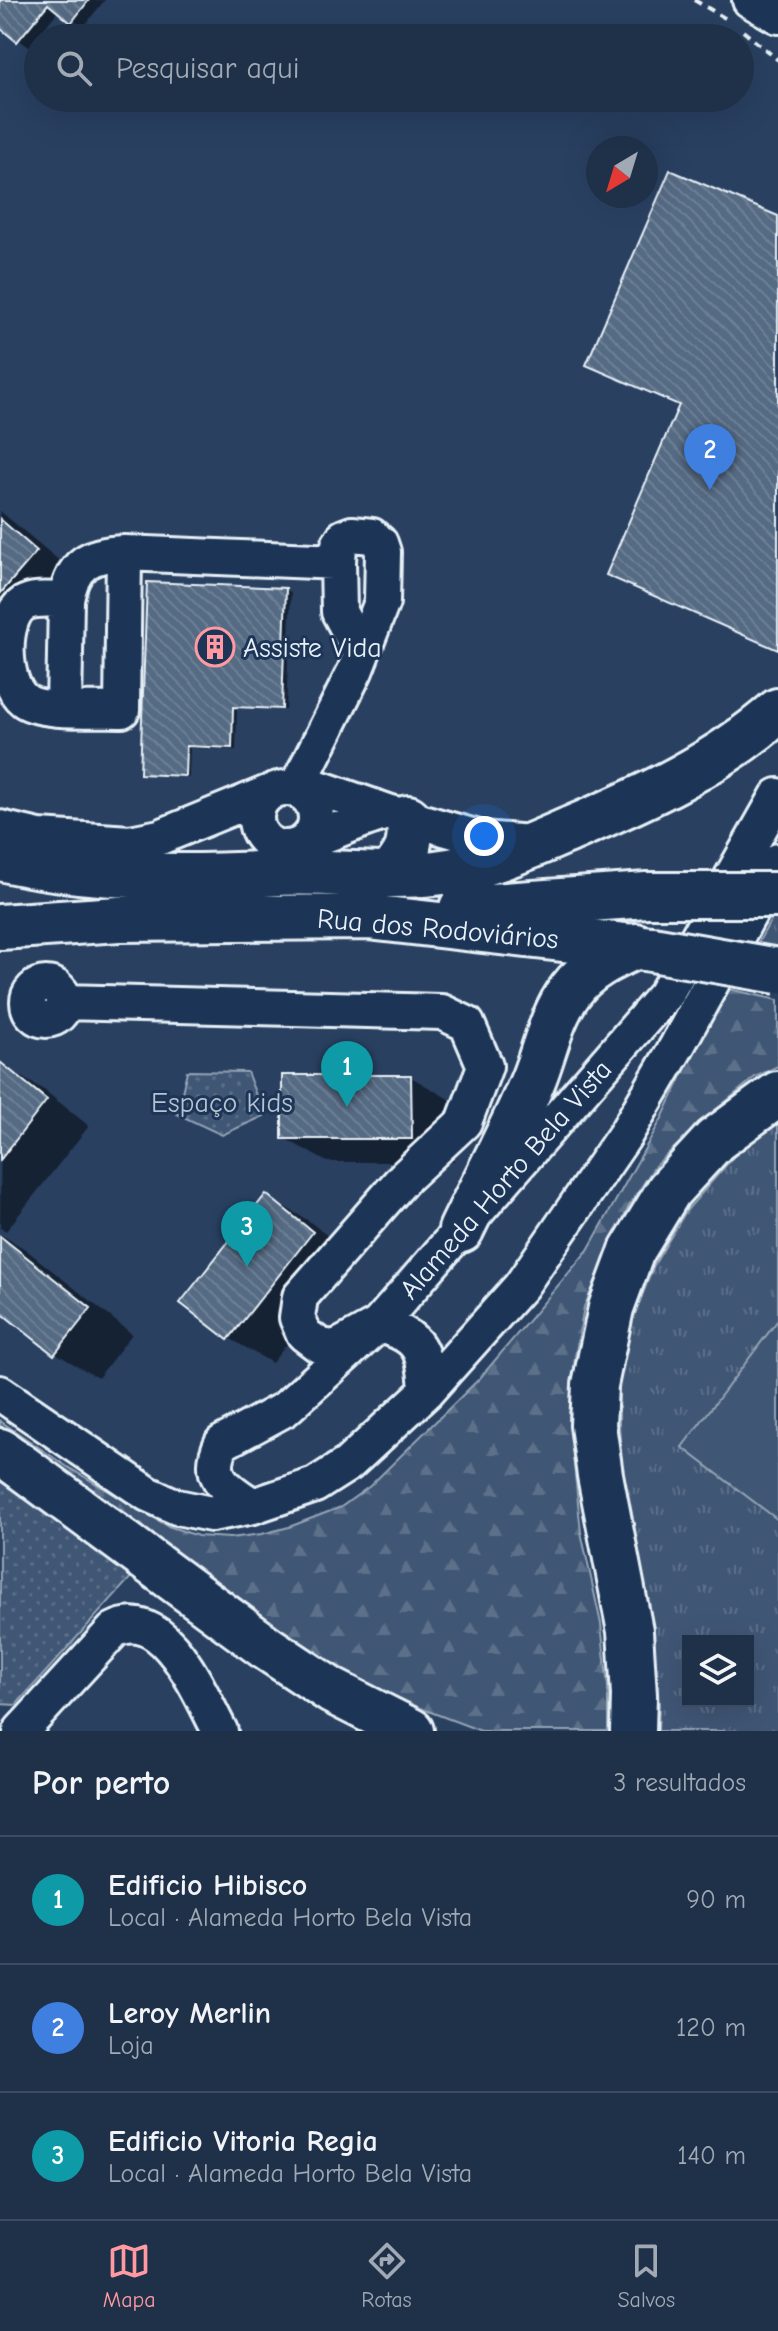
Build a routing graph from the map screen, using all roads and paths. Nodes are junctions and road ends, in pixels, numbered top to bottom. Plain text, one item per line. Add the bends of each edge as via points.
1 (750, 0) edge
2 (778, 16) edge
3 (124, 553) junction
4 (338, 562) junction
5 (66, 600) junction
6 (361, 653) junction
7 (64, 708) junction
8 (778, 711) edge
9 (282, 791) junction
10 (778, 796) edge
11 (398, 815) junction
12 (0, 828) edge
13 (538, 843) junction
14 (292, 857) junction
15 (0, 858) edge
16 (778, 861) edge
17 (390, 875) junction
18 (778, 895) edge
19 (0, 899) edge
20 (368, 917) junction
21 (208, 918) junction
22 (119, 919) junction
23 (0, 927) edge
24 (644, 948) junction
25 (778, 971) edge
26 (64, 1002) dead end
27 (778, 1094) edge
28 (461, 1230) junction
29 (378, 1325) junction
30 (427, 1391) junction
31 (0, 1393) edge
32 (0, 1451) edge
33 (253, 1506) junction
34 (21, 1731) edge
35 (220, 1731) edge
36 (411, 1731) edge
37 (633, 1731) edge

1 - 2 street
3 - 4 street
3 - 5 street via 87,560 68,583
3 - 7 street via 122,710
4 - 6 street via 339,612
4 - 6 street via 344,537 372,536 380,543 382,602
5 - 7 street
5 - 7 street via 20,605 8,627 6,670 23,700
6 - 9 street
8 - 13 main road via 673,783
9 - 11 street via 316,787
9 - 12 street via 160,837 130,843 39,837
9 - 14 street via 311,800 317,818 311,835
9 - 14 street via 261,801 256,821 266,840 295,847
10 - 28 street, Alameda Horto Bela Vista via 665,995
11 - 13 street via 482,839
11 - 14 street via 367,817
11 - 17 main road via 411,835 403,859
13 - 17 main road via 455,870
14 - 15 main road via 256,875 110,874
14 - 17 main road
14 - 21 main road
16 - 30 street, Alameda Horto Bela Vista via 625,1135 521,1286
18 - 20 main road, bridge via 647,895
19 - 22 main road
20 - 21 main road, Rua dos Rodoviários
20 - 24 main road, Rua dos Rodoviários
21 - 22 main road, Rua dos Rodoviários
22 - 23 main road, Rua dos Rodoviários
24 - 25 main road, Rua dos Rodoviários, bridge
24 - 28 main road via 600,964 570,992
26 - 29 street via 442,1012 467,1024 485,1066 464,1122 404,1178 300,1297 297,1318 304,1334 320,1346 336,1348
27 - 37 main road via 715,1140 669,1190 632,1251 611,1308 595,1385 593,1425 630,1631
28 - 29 street, Alameda Horto Bela Vista
29 - 30 street via 395,1329 420,1349
29 - 33 street, Alameda Horto Bela Vista via 285,1409 222,1443 214,1466 220,1482
30 - 33 street, Alameda Horto Bela Vista via 348,1464 315,1485
31 - 33 street, Alameda Horto Bela Vista via 167,1503 211,1514
32 - 36 main road via 267,1648 332,1691
34 - 35 street via 124,1625 163,1637

